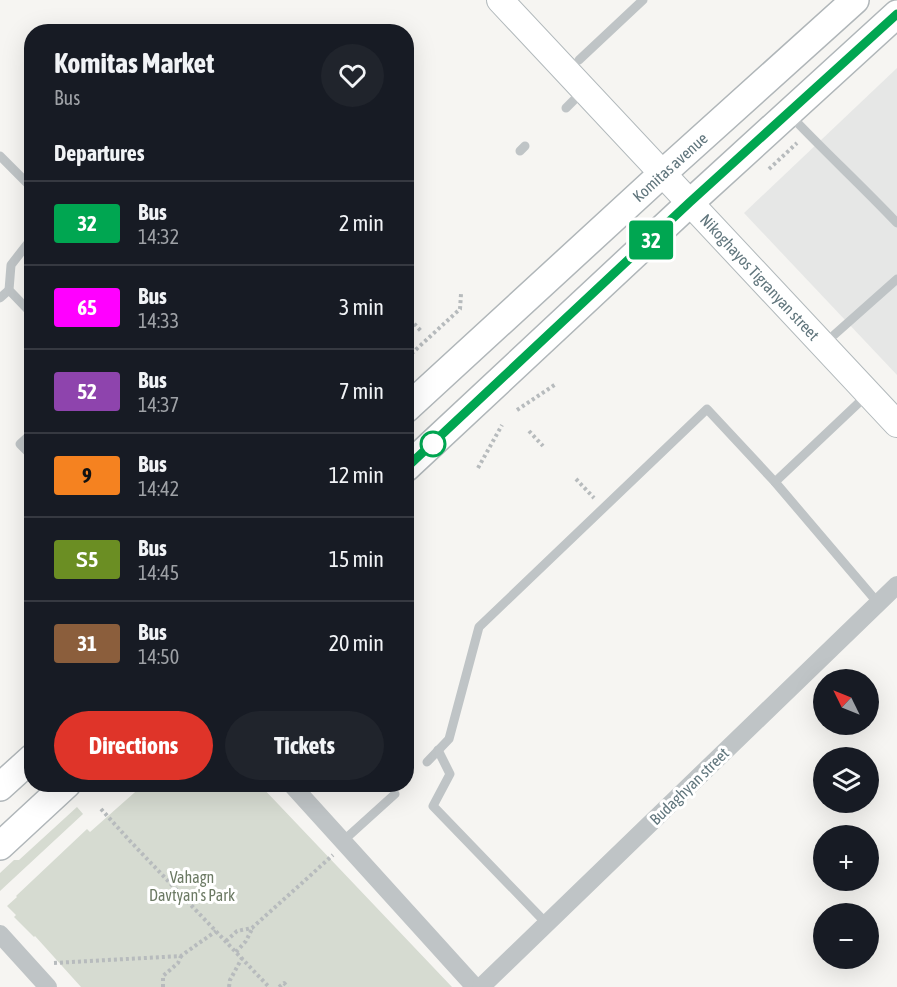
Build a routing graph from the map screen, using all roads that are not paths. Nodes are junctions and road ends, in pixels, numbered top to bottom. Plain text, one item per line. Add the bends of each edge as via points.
1 (500, 0) edge
2 (523, 0) edge
3 (644, 0) edge
4 (855, 0) edge
5 (897, 14) edge
6 (579, 60) junction
7 (585, 90) junction
8 (566, 108) dead end
9 (789, 114) junction
10 (0, 156) edge
11 (669, 168) junction
12 (24, 180) edge
13 (697, 197) junction
14 (897, 223) edge
15 (24, 248) edge
16 (897, 279) edge
17 (9, 290) junction
18 (0, 298) edge
19 (24, 306) edge
20 (834, 335) junction
21 (868, 393) junction
22 (414, 402) edge
23 (897, 403) edge
24 (897, 424) edge
25 (414, 461) edge
26 (775, 482) junction
27 (897, 585) edge
28 (878, 603) junction
29 (438, 750) junction
30 (427, 762) dead end
31 (24, 765) edge
32 (0, 787) edge
33 (58, 792) edge
34 (298, 792) edge
35 (395, 794) dead end
36 (343, 841) junction
37 (0, 846) edge
38 (547, 924) junction
39 (0, 934) edge
40 (48, 987) edge
41 (475, 987) edge
42 (481, 987) edge

1 - 7 street, Nikoghayos Tigranyan street
2 - 6 street, Nikoghayos Tigranyan street
3 - 6 lane
4 - 11 main road, Komitas avenue
5 - 9 main road
6 - 11 street, Nikoghayos Tigranyan street
7 - 8 lane
7 - 11 street, Nikoghayos Tigranyan street
9 - 13 main road
9 - 14 lane
10 - 12 lane
11 - 13 street, Nikoghayos Tigranyan street
11 - 22 main road, Komitas avenue
13 - 20 street, Nikoghayos Tigranyan street
13 - 21 street, Nikoghayos Tigranyan street
13 - 25 main road
15 - 17 lane via 11,265
16 - 20 lane
17 - 18 lane
17 - 19 lane
20 - 23 street, Nikoghayos Tigranyan street
21 - 24 street, Nikoghayos Tigranyan street
21 - 26 lane
26 - 28 lane
26 - 29 lane via 707,409 478,627 449,739
27 - 28 street, Budaghyan street
28 - 38 street, Budaghyan street
29 - 30 lane
29 - 38 lane via 450,774 434,806
31 - 32 main road
33 - 37 main road
34 - 36 street
35 - 36 lane
36 - 41 street
38 - 42 street, Budaghyan street
39 - 40 street

